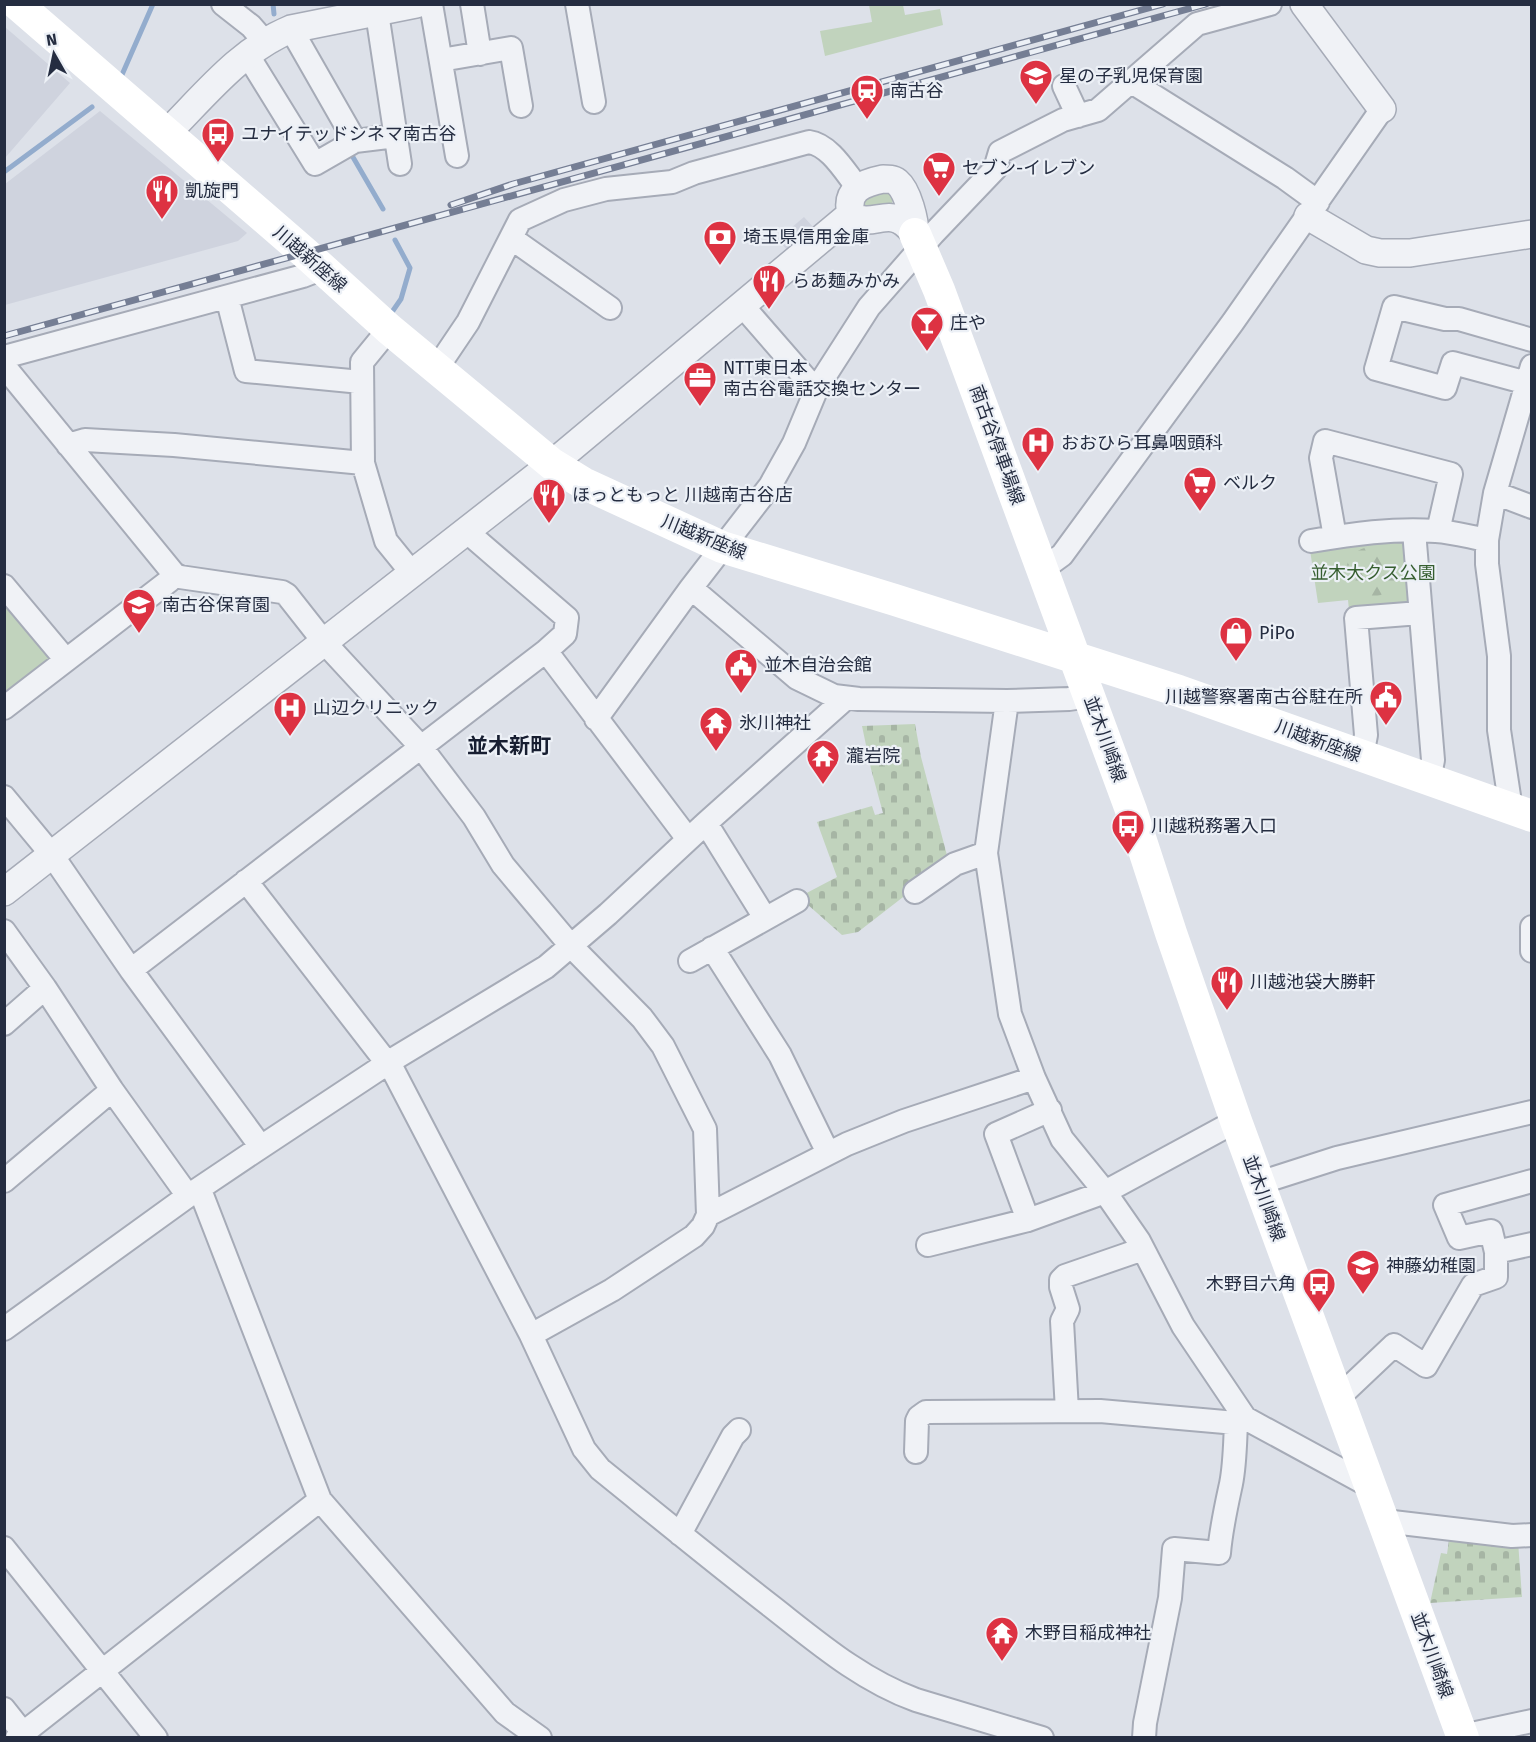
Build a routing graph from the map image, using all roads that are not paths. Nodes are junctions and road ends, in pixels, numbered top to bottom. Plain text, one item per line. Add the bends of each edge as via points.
1 (17, 4) edge
2 (224, 4) edge
3 (416, 4) edge
4 (431, 4) edge
5 (472, 4) edge
6 (577, 4) edge
7 (1270, 4) edge
8 (1305, 4) edge
9 (377, 13) junction
10 (291, 29) junction
11 (256, 48) junction
12 (480, 54) junction
13 (441, 60) junction
14 (1130, 81) junction
15 (1064, 86) dead end
16 (594, 102) dead end
17 (521, 106) dead end
18 (1382, 110) joint
19 (1078, 116) junction
20 (167, 133) junction
21 (396, 136) junction
22 (355, 141) junction
23 (457, 156) dead end
24 (400, 164) dead end
25 (858, 188) junction
26 (1313, 209) junction
27 (851, 214) junction
28 (909, 233) junction
29 (1532, 234) edge
30 (511, 238) junction
31 (321, 269) junction
32 (227, 297) junction
33 (741, 303) junction
34 (610, 308) dead end
35 (388, 329) junction
36 (1532, 340) edge
37 (4, 357) edge
38 (4, 366) edge
39 (437, 368) junction
40 (1529, 375) edge
41 (361, 382) junction
42 (817, 388) junction
43 (68, 445) junction
44 (363, 463) junction
45 (552, 464) junction
46 (1495, 493) junction
47 (1532, 507) edge
48 (466, 531) junction
49 (1413, 531) junction
50 (1438, 531) junction
51 (1335, 537) junction
52 (1487, 540) junction
53 (1311, 541) dead end
54 (722, 547) junction
55 (1042, 566) junction
56 (412, 573) junction
57 (174, 574) junction
58 (4, 586) edge
59 (691, 588) junction
60 (1420, 613) junction
61 (324, 642) junction
62 (546, 651) junction
63 (1074, 656) junction
64 (66, 660) junction
65 (1090, 696) junction
66 (846, 698) junction
67 (1007, 701) junction
68 (4, 708) edge
69 (596, 719) junction
70 (421, 747) junction
71 (1362, 756) junction
72 (1429, 780) junction
73 (4, 797) edge
74 (1521, 813) edge
75 (706, 823) junction
76 (688, 839) junction
77 (986, 853) junction
78 (52, 855) junction
79 (246, 881) junction
80 (4, 892) edge
81 (915, 892) dead end
82 (797, 900) dead end
83 (765, 918) junction
84 (1532, 927) edge
85 (4, 931) edge
86 (571, 946) junction
87 (712, 948) junction
88 (1532, 951) edge
89 (690, 961) dead end
90 (131, 970) junction
91 (45, 988) junction
92 (4, 1024) edge
93 (389, 1064) junction
94 (1034, 1078) junction
95 (112, 1090) junction
96 (1050, 1110) junction
97 (1532, 1112) edge
98 (1236, 1121) junction
99 (261, 1147) junction
100 (828, 1154) junction
101 (4, 1181) edge
102 (1532, 1181) edge
103 (1259, 1183) junction
104 (1105, 1192) junction
105 (194, 1193) junction
106 (708, 1215) junction
107 (1028, 1220) junction
108 (1532, 1244) edge
109 (928, 1245) dead end
110 (1143, 1249) junction
111 (1496, 1252) junction
112 (4, 1329) edge
113 (531, 1335) junction
114 (1338, 1398) junction
115 (1068, 1411) junction
116 (1240, 1420) junction
117 (739, 1430) dead end
118 (916, 1452) dead end
119 (1370, 1486) junction
120 (321, 1500) junction
121 (1384, 1521) junction
122 (681, 1534) junction
123 (1532, 1535) edge
124 (4, 1548) edge
125 (103, 1671) junction
126 (4, 1709) edge
127 (1532, 1721) edge
128 (987, 1730) edge
129 (20, 1735) edge
130 (156, 1737) edge
131 (540, 1737) edge
132 (1041, 1737) edge
133 (1144, 1737) edge
134 (1462, 1737) edge

1 - 20 main road, 川越新座線
2 - 11 street via 251,26
3 - 9 street
4 - 13 street
5 - 12 street
6 - 16 street
7 - 14 street via 1197,24
8 - 18 street
9 - 10 street
9 - 21 street
10 - 11 street
10 - 22 street
11 - 20 street
11 - 22 street via 315,164
12 - 13 street
12 - 17 street via 511,48
13 - 23 street
14 - 19 street via 1098,110
14 - 26 street via 1285,178
15 - 19 street
18 - 26 street
19 - 28 street via 1000,152 995,169
20 - 31 main road, 川越新座線
21 - 22 street
21 - 24 street
25 - 27 street via 850,201
25 - 28 street via 883,179 896,182 903,189 915,221
25 - 30 street via 837,161 809,142 694,172 672,182 606,189 564,200 520,220
26 - 29 street via 1366,250 1380,253 1410,253
26 - 55 street via 1062,555
27 - 28 street
27 - 33 street
28 - 42 street via 869,307
28 - 55 main road, 南古谷停車場線 via 939,290
30 - 34 street
30 - 39 street via 468,322
31 - 32 street
31 - 35 main road, 川越新座線
32 - 37 street
32 - 41 street via 246,371
33 - 42 street
33 - 45 street
35 - 39 main road, 川越新座線
35 - 41 street via 362,362
36 - 40 street via 1459,319 1394,307 1376,369 1446,388 1453,363
38 - 43 street
39 - 45 main road, 川越新座線
40 - 46 street
41 - 44 street
42 - 54 street via 794,443 770,486
43 - 44 street via 85,440 163,444
43 - 57 street
44 - 56 street via 386,541
45 - 48 street
45 - 54 main road, 川越新座線 via 583,483
46 - 47 street
46 - 52 street
48 - 56 street
48 - 62 street via 567,618 565,634
49 - 50 street
49 - 51 street via 1369,531
49 - 60 street
50 - 51 street via 1451,474 1325,441 1321,458
50 - 52 street
51 - 53 street
52 - 74 street via 1499,656 1499,730
54 - 59 street
54 - 63 main road, 川越新座線
55 - 63 main road, 南古谷停車場線
56 - 61 street
57 - 61 street via 282,592
57 - 64 street
58 - 64 street
59 - 66 street via 798,678
59 - 69 street
60 - 71 street via 1356,618 1366,735
60 - 72 street via 1433,760
61 - 70 street
61 - 78 street
62 - 69 street
62 - 70 street
63 - 65 main road, 並木川崎線
63 - 71 main road, 川越新座線
64 - 68 street
65 - 67 street
65 - 98 main road, 並木川崎線
66 - 67 street
66 - 75 street
67 - 77 street
69 - 76 street
70 - 79 street
70 - 86 street via 474,817 503,865
71 - 72 main road, 川越新座線
72 - 74 main road, 川越新座線
73 - 78 street
75 - 76 street
75 - 83 street
76 - 86 street
77 - 81 street via 955,864
77 - 94 street via 1010,1014
78 - 80 street
78 - 90 street
79 - 90 street
79 - 93 street
82 - 83 street
83 - 87 street
84 - 88 street
85 - 91 street
86 - 93 street via 546,967
86 - 106 street via 642,1018 663,1046 693,1102 705,1129
87 - 89 street
87 - 100 street via 780,1055
90 - 99 street
91 - 92 street
91 - 95 street
93 - 99 street
93 - 113 street
94 - 96 street
94 - 100 street via 904,1121
95 - 101 street
95 - 105 street
96 - 104 street via 1062,1139
96 - 107 street via 996,1134
97 - 103 street via 1337,1158
98 - 103 main road, 並木川崎線
98 - 104 street
99 - 105 street
100 - 106 street
102 - 111 street via 1445,1205 1459,1238 1491,1232
103 - 114 main road, 並木川崎線
104 - 107 street
104 - 110 street
105 - 112 street
105 - 120 street
106 - 113 street via 694,1236 612,1290
107 - 109 street
108 - 111 street
110 - 115 street via 1061,1280 1068,1309 1062,1320
110 - 116 street via 1183,1326
111 - 114 street via 1496,1276 1473,1285 1426,1366 1394,1345
113 - 122 street via 592,1460
114 - 119 main road, 並木川崎線
115 - 116 street
115 - 118 street via 926,1412 917,1421
116 - 119 street
116 - 133 street via 1219,1553 1174,1550 1170,1598
117 - 122 street
119 - 121 main road, 並木川崎線
120 - 125 street
120 - 131 street via 505,1713
121 - 123 street
121 - 134 main road, 並木川崎線
122 - 128 street via 856,1671 901,1695
124 - 125 street
125 - 129 street
125 - 130 street
126 - 129 street
127 - 134 street
128 - 132 street

